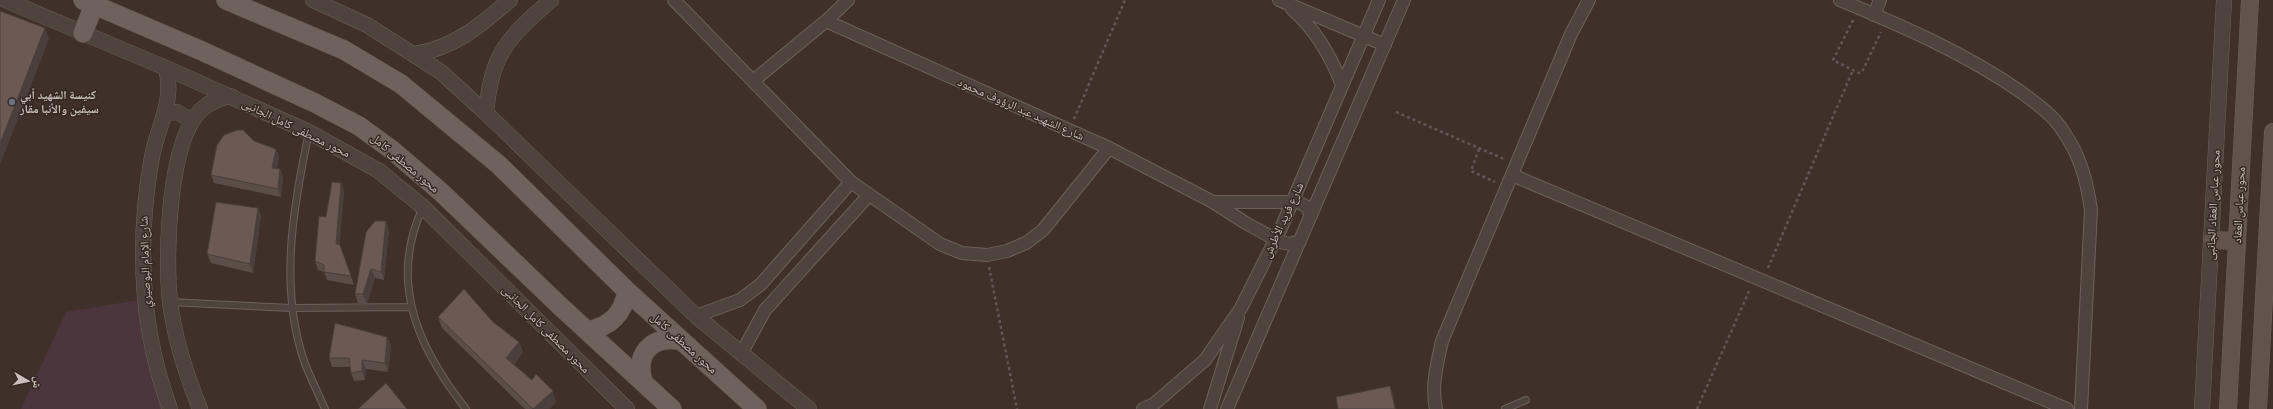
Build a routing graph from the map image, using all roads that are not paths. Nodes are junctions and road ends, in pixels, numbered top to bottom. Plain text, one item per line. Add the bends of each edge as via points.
1 (5, 0) edge
2 (226, 0) edge
3 (313, 0) edge
4 (510, 0) edge
5 (551, 0) edge
6 (674, 0) edge
7 (848, 0) edge
8 (1379, 0) edge
9 (1404, 0) edge
10 (1589, 0) edge
11 (1840, 0) edge
12 (1880, 0) edge
13 (2224, 0) edge
14 (2250, 0) edge
15 (88, 2) edge
16 (1282, 2) edge
17 (1861, 4) edge
18 (1874, 15) junction
19 (826, 21) junction
20 (83, 33) junction
21 (1364, 36) junction
22 (1385, 45) junction
23 (415, 54) junction
24 (166, 68) junction
25 (753, 81) junction
26 (1342, 85) junction
27 (231, 96) junction
28 (165, 113) junction
29 (486, 113) junction
30 (192, 121) junction
31 (309, 132) junction
32 (2273, 132) edge
33 (1109, 148) junction
34 (1514, 170) junction
35 (851, 182) junction
36 (868, 195) junction
37 (1293, 201) junction
38 (1213, 202) junction
39 (423, 207) junction
40 (1311, 216) junction
41 (1276, 240) junction
42 (1300, 240) junction
43 (2212, 240) junction
44 (2237, 241) junction
45 (627, 291) junction
46 (170, 302) junction
47 (411, 307) junction
48 (292, 308) junction
49 (1241, 308) junction
50 (696, 316) junction
51 (588, 331) junction
52 (679, 340) junction
53 (740, 354) junction
54 (643, 381) junction
55 (1526, 400) dead end
56 (170, 409) edge
57 (200, 409) edge
58 (325, 409) edge
59 (466, 409) edge
60 (627, 409) edge
61 (672, 409) edge
62 (757, 409) edge
63 (809, 409) edge
64 (1143, 409) edge
65 (1210, 409) edge
66 (1228, 409) edge
67 (1436, 409) edge
68 (1505, 409) edge
69 (2067, 409) edge
70 (2081, 409) edge
71 (2202, 409) edge
72 (2228, 409) edge
73 (2258, 409) edge

1 - 20 street, محور مصطفى كامل الجانبى
2 - 45 main road, محور مصطفى كامل via 344,50 401,84 499,165
3 - 23 street via 367,24
4 - 23 street via 458,40 437,49
5 - 29 street via 518,30 498,57 489,87
6 - 25 street
7 - 19 street
8 - 21 street, شارع فريد الأطرش
9 - 22 street, شارع فريد الأطرش
10 - 34 street via 1571,34
11 - 17 street
12 - 18 street
13 - 43 street, محور عباس العقاد الجانبى
14 - 44 main road, محور عباس العقاد
15 - 20 main road
15 - 51 main road, محور مصطفى كامل via 209,54 359,126 441,192
16 - 21 street
16 - 26 street via 1314,32 1335,66
17 - 18 street
18 - 70 street via 1994,74 2019,91 2043,109 2063,130 2077,154 2087,182 2091,210
19 - 25 street
19 - 33 street, شارع الشهيد عبد الرؤوف محمود
20 - 24 street, محور مصطفى كامل الجانبى
21 - 22 street
21 - 26 street, شارع فريد الأطرش
22 - 40 street, شارع فريد الأطرش
23 - 29 street via 440,72
24 - 27 street, محور مصطفى كامل الجانبى
24 - 28 street, شارع الإمام البوصيري via 169,94
25 - 35 street
26 - 37 street, شارع فريد الأطرش
27 - 30 street, شارع الإمام البوصيري via 207,105
27 - 31 street, محور مصطفى كامل الجانبى
28 - 30 street via 177,112
28 - 56 street, شارع الإمام البوصيري via 151,160 142,231 144,289 150,338 161,385
29 - 50 street
30 - 46 street, شارع الإمام البوصيري via 176,168 168,230
31 - 39 street, محور مصطفى كامل الجانبى via 379,171
31 - 48 lane via 297,188 290,248
32 - 73 main road
33 - 36 street via 1043,230 1014,249 987,255 962,253 940,244
33 - 38 street, شارع الشهيد عبد الرؤوف محمود
34 - 67 street via 1442,341 1435,370
34 - 69 street via 1759,279
35 - 36 street
35 - 50 street via 761,284 740,300
36 - 53 street via 765,310
37 - 38 street, شارع الشهيد عبد الرؤوف محمود
37 - 40 street via 1303,204
37 - 41 street, شارع فريد الأطرش
38 - 41 street, شارع الشهيد عبد الرؤوف محمود
39 - 47 lane via 412,234 407,256 406,273
39 - 60 street, محور مصطفى كامل الجانبى
40 - 42 street, شارع فريد الأطرش
41 - 42 street, شارع الشهيد عبد الرؤوف محمود via 1290,244
41 - 49 street, شارع فريد الأطرش
42 - 66 street, شارع فريد الأطرش
43 - 44 main road
43 - 71 street, محور عباس العقاد الجانبى
44 - 72 main road, محور عباس العقاد
45 - 51 main road via 621,310 615,318 607,325
45 - 52 main road, محور مصطفى كامل
46 - 48 lane
46 - 57 street, شارع الإمام البوصيري via 186,376
47 - 48 lane
47 - 59 lane via 429,353 441,375
48 - 58 lane via 304,361
49 - 64 street, شارع فريد الأطرش via 1205,360 1154,404
49 - 65 street
50 - 53 street
51 - 54 main road, محور مصطفى كامل
52 - 54 main road via 660,340 644,352 640,366
52 - 62 main road, محور مصطفى كامل
53 - 63 street
54 - 61 main road, محور مصطفى كامل
55 - 68 lane

